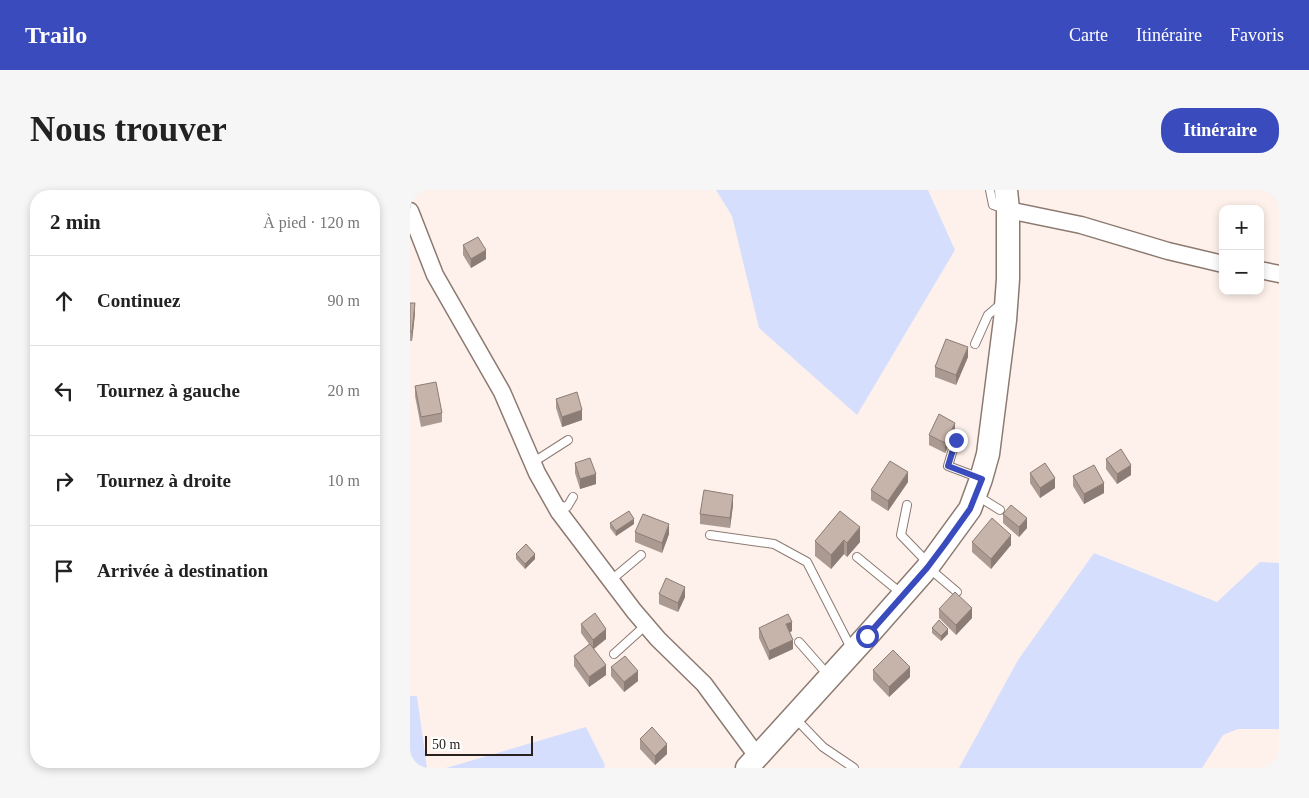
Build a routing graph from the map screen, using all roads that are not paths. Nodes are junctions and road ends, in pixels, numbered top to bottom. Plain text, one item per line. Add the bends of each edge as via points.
1 (990, 190) edge
2 (1007, 200) edge
3 (410, 211) edge
4 (1219, 263) edge
5 (1264, 271) edge
6 (1279, 274) edge
7 (1006, 299) junction
8 (975, 344) dead end
9 (568, 440) dead end
10 (956, 440) dead end
11 (532, 463) junction
12 (979, 487) junction
13 (573, 497) dead end
14 (555, 505) junction
15 (907, 505) dead end
16 (1000, 510) dead end
17 (710, 535) dead end
18 (641, 555) dead end
19 (857, 557) dead end
20 (928, 566) junction
21 (610, 581) junction
22 (957, 592) edge
23 (903, 595) junction
24 (646, 625) junction
25 (799, 642) dead end
26 (853, 652) junction
27 (614, 654) dead end
28 (830, 677) junction
29 (794, 716) junction
30 (752, 762) edge
31 (854, 768) edge

1 - 2 lane via 993,205
2 - 4 street via 1168,251
2 - 7 street
3 - 11 street via 435,275 502,392
5 - 6 street
7 - 8 lane via 988,315
7 - 12 street via 995,406
9 - 11 lane
10 - 12 lane via 948,466
11 - 14 street
12 - 16 lane
12 - 20 street via 970,509
13 - 14 lane via 567,507
14 - 21 street
15 - 20 lane via 901,535
17 - 26 lane via 774,544 807,562
18 - 21 lane
19 - 23 lane
20 - 22 lane
20 - 23 street
21 - 24 street
23 - 26 street
24 - 27 lane
24 - 30 street via 704,684
25 - 28 lane
26 - 28 street
28 - 29 street
29 - 30 street
29 - 31 lane via 823,747

